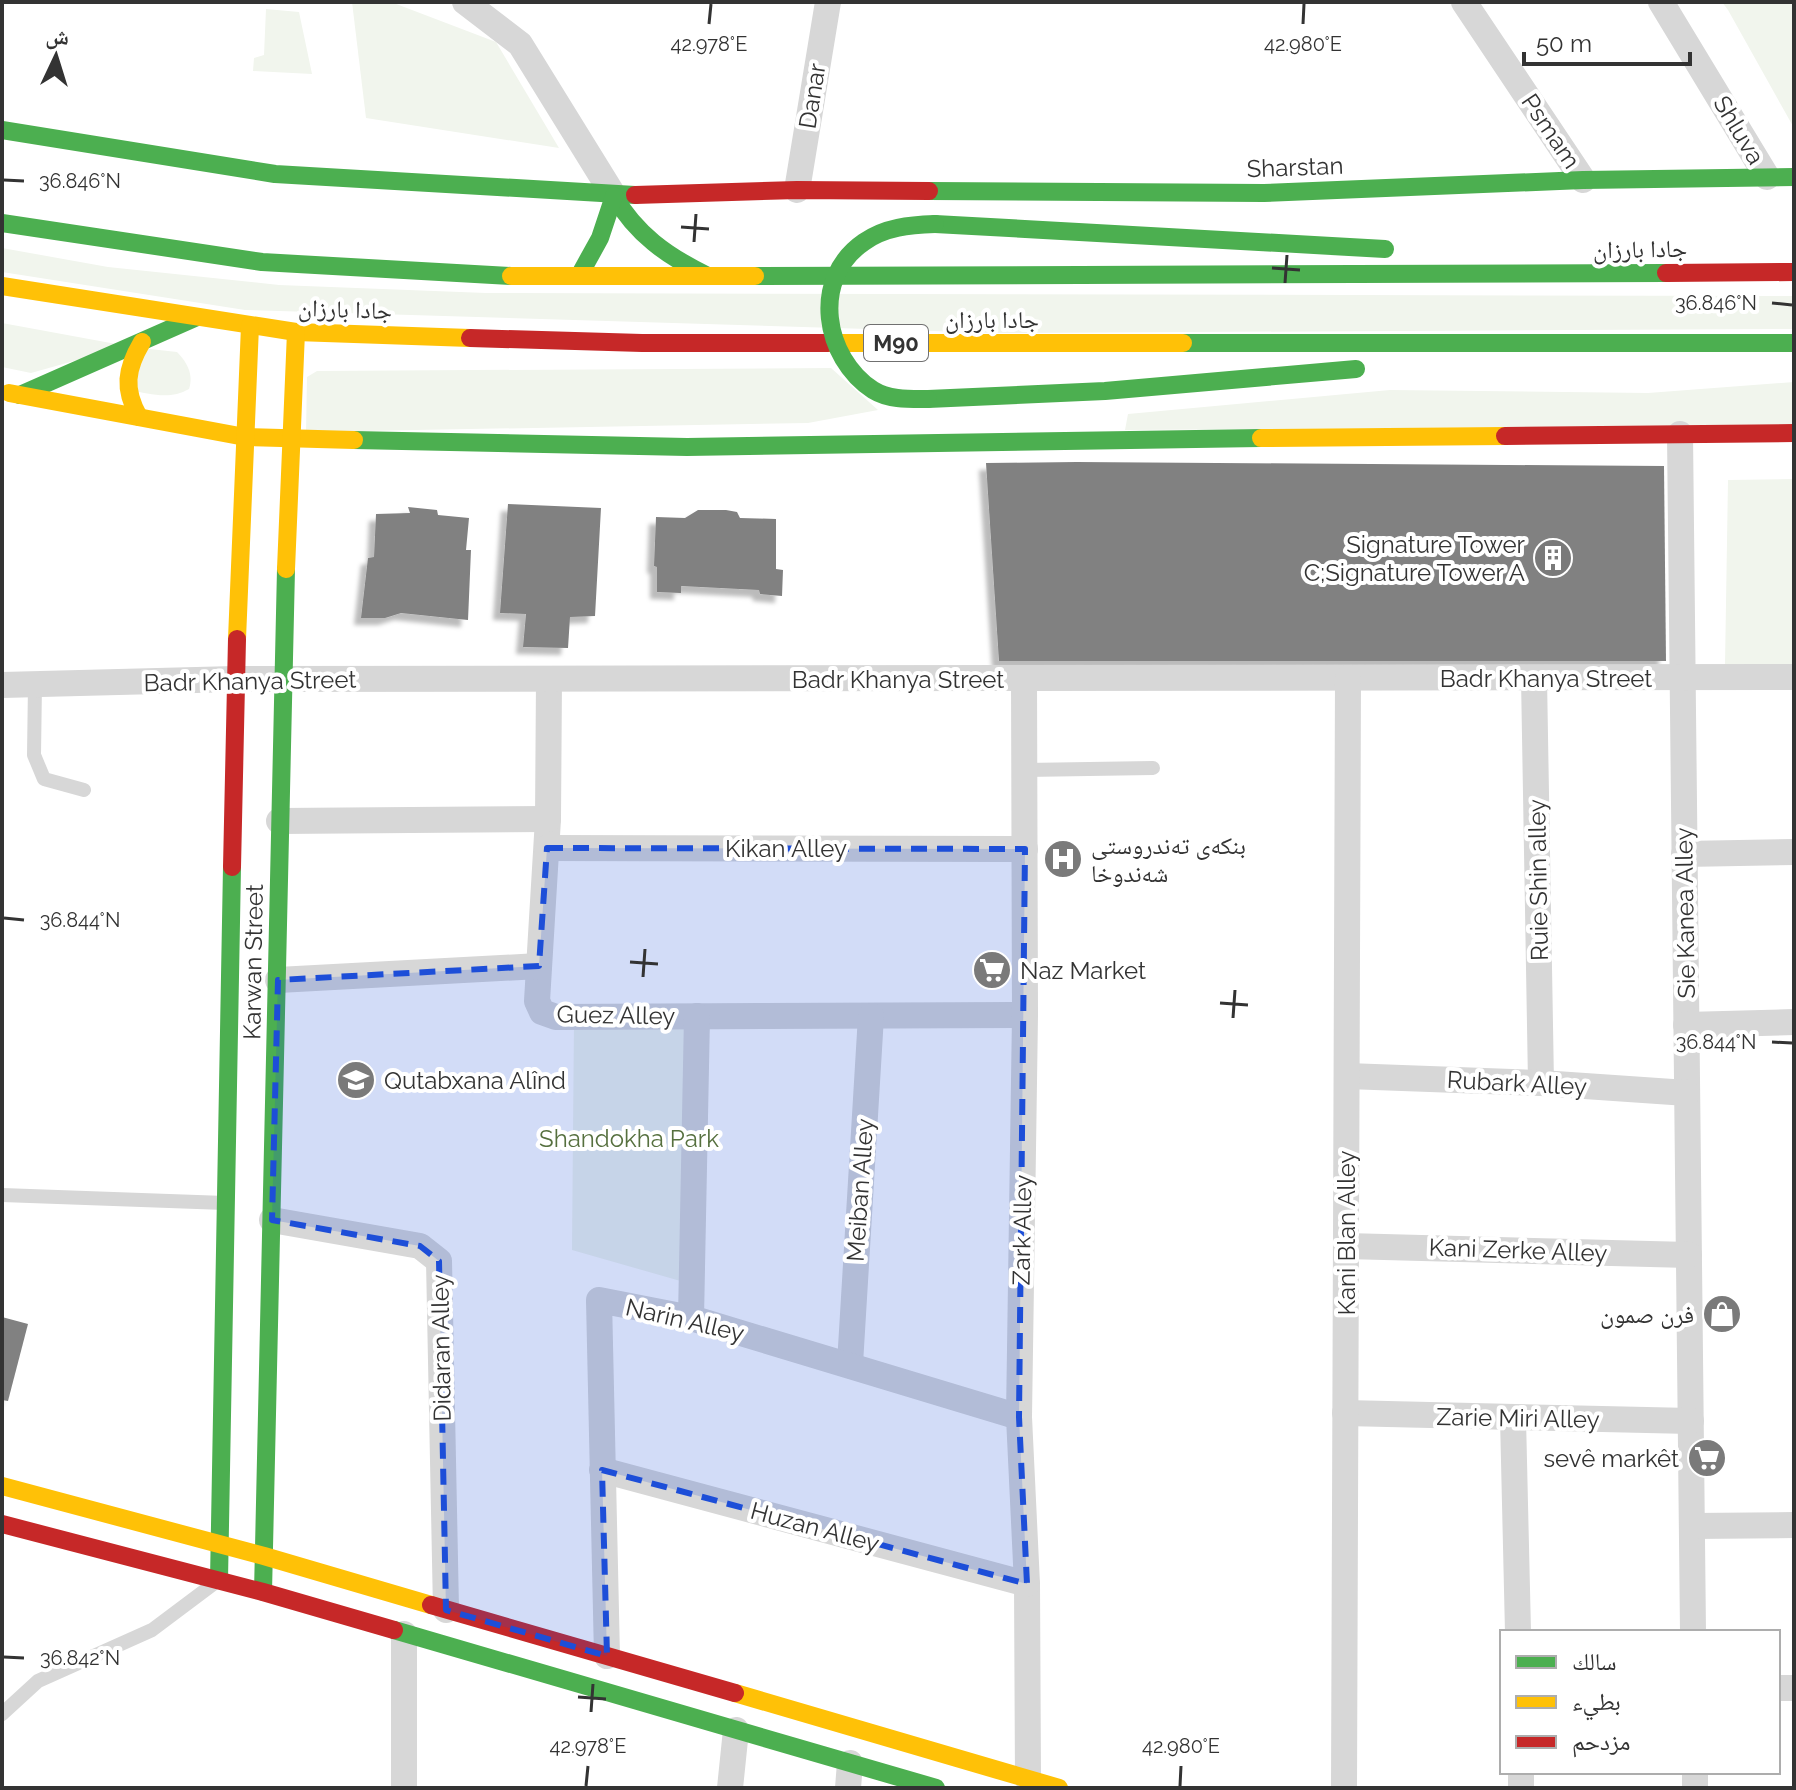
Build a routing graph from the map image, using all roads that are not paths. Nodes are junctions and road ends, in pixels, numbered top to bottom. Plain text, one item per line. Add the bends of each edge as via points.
1 (465, 2) edge
2 (828, 2) edge
3 (1464, 2) edge
4 (1661, 2) edge
5 (2, 130) edge
6 (1767, 177) junction
7 (1794, 177) edge
8 (1583, 180) junction
9 (797, 190) junction
10 (614, 196) junction
11 (2, 223) edge
12 (1397, 250) dead end
13 (1476, 255) dead end
14 (1699, 272) junction
15 (1794, 272) edge
16 (579, 276) junction
17 (708, 276) junction
18 (2, 286) edge
19 (197, 317) junction
20 (250, 326) junction
21 (296, 332) junction
22 (142, 342) junction
23 (1794, 343) edge
24 (1703, 344) junction
25 (1451, 362) dead end
26 (1373, 367) dead end
27 (11, 393) edge
28 (139, 417) junction
29 (1794, 433) edge
30 (1680, 434) junction
31 (245, 437) junction
32 (291, 439) junction
33 (1682, 677) junction
34 (1794, 677) edge
35 (1348, 678) junction
36 (1534, 678) junction
37 (235, 679) junction
38 (549, 679) junction
39 (1024, 679) junction
40 (282, 680) junction
41 (35, 684) junction
42 (2, 685) edge
43 (1153, 768) dead end
44 (1025, 770) junction
45 (84, 790) dead end
46 (548, 819) junction
47 (279, 821) junction
48 (547, 848) junction
49 (1025, 849) junction
50 (1794, 852) edge
51 (1684, 854) junction
52 (539, 966) junction
53 (278, 980) junction
54 (1025, 1015) junction
55 (697, 1016) junction
56 (871, 1016) junction
57 (1794, 1022) edge
58 (1686, 1025) junction
59 (1347, 1076) junction
60 (1541, 1083) junction
61 (1687, 1093) junction
62 (2, 1195) edge
63 (226, 1203) junction
64 (272, 1220) junction
65 (1346, 1246) junction
66 (1689, 1255) junction
67 (691, 1318) junction
68 (850, 1364) junction
69 (1345, 1413) junction
70 (1019, 1417) junction
71 (1513, 1418) junction
72 (1691, 1421) junction
73 (602, 1470) junction
74 (2, 1486) edge
75 (2, 1524) edge
76 (1794, 1525) edge
77 (1692, 1526) junction
78 (220, 1545) junction
79 (264, 1556) junction
80 (219, 1580) junction
81 (1027, 1584) junction
82 (263, 1592) junction
83 (446, 1610) junction
84 (1518, 1630) edge
85 (1693, 1630) edge
86 (404, 1634) junction
87 (607, 1656) junction
88 (2, 1714) edge
89 (736, 1730) junction
90 (849, 1775) edge
91 (1028, 1780) junction
92 (404, 1788) edge
93 (730, 1788) edge
94 (936, 1788) edge
95 (1059, 1788) edge
96 (1344, 1788) edge

1 - 10 street via 520,44
2 - 9 street, Danar
3 - 8 street, Psmam
4 - 6 street, Shluva
5 - 10 main road, Sharstan via 275,174
6 - 7 main road, Sharstan
6 - 8 main road, Sharstan
8 - 9 main road, Sharstan via 1264,193
9 - 10 main road, Sharstan
10 - 16 main road via 600,241
10 - 17 main road via 638,233
11 - 16 main road, جادا بارزان via 262,262 485,276
12 - 26 main road, bridge via 910,225 861,244 840,267 830,292 827,321 834,348 851,373 877,391 905,399 1105,391
13 - 14 main road
14 - 15 main road, جادا بارزان
14 - 17 main road, جادا بارزان
16 - 17 main road, جادا بارزان
18 - 19 main road, جادا بارزان / M90
19 - 20 main road, جادا بارزان / M90
19 - 22 main road
20 - 21 main road, جادا بارزان / M90
20 - 31 main road, Karwan Street
21 - 24 main road, جادا بارزان / M90 via 642,343
21 - 32 main road, Karwan Street
22 - 27 main road
22 - 28 main road via 125,388
23 - 24 main road, جادا بارزان / M90
24 - 25 main road
27 - 28 main road
28 - 31 main road
29 - 30 main road
30 - 32 main road via 687,447
30 - 33 street, Sie Kanea Alley
31 - 32 main road
31 - 37 main road, Karwan Street
32 - 40 main road, Karwan Street
33 - 34 street, Badr Khanya Street
33 - 36 street, Badr Khanya Street
33 - 51 street, Sie Kanea Alley
35 - 36 street, Badr Khanya Street
35 - 39 street, Badr Khanya Street
35 - 59 street, Kani Blan Alley
36 - 60 street, Ruie Shin alley
37 - 40 street, Badr Khanya Street
37 - 41 street, Badr Khanya Street
37 - 63 main road, Karwan Street
38 - 39 street, Badr Khanya Street
38 - 40 street, Badr Khanya Street
38 - 46 street, Guez Alley
39 - 44 street, Zark Alley
40 - 47 main road, Karwan Street
41 - 42 street, Badr Khanya Street
41 - 45 lane via 34,755 44,779
43 - 44 lane
44 - 49 street, Zark Alley
46 - 47 street
46 - 48 street, Guez Alley
47 - 53 main road, Karwan Street
48 - 49 street, Kikan Alley
48 - 52 street, Guez Alley
49 - 54 street, Zark Alley
50 - 51 street
51 - 58 street, Sie Kanea Alley
52 - 53 street
52 - 55 street, Guez Alley via 537,1001 542,1012 556,1017
53 - 64 main road, Karwan Street
54 - 56 street, Guez Alley
54 - 70 street, Zark Alley
55 - 56 street, Guez Alley
55 - 67 street
56 - 68 street, Meiban Alley
57 - 58 street
58 - 61 street, Sie Kanea Alley
59 - 60 street, Rubark Alley
59 - 65 street, Kani Blan Alley
60 - 61 street, Rubark Alley
61 - 66 street, Sie Kanea Alley
62 - 63 lane
63 - 78 main road, Karwan Street
64 - 79 main road, Karwan Street
64 - 83 street, Didaran Alley via 420,1246 439,1261
65 - 66 street, Kani Zerke Alley
65 - 69 street, Kani Blan Alley
66 - 72 street, Sie Kanea Alley
67 - 68 street, Narin Alley
67 - 73 street, Narin Alley via 599,1300
68 - 70 street, Narin Alley
69 - 71 street, Zarie Miri Alley
69 - 96 street, Kani Blan Alley
70 - 81 street, Zark Alley
71 - 72 street, Zarie Miri Alley
71 - 84 street
72 - 77 street, Sie Kanea Alley
73 - 81 street, Huzan Alley
73 - 87 street, Narin Alley
74 - 78 main road
75 - 80 main road
76 - 77 street
77 - 85 street, Sie Kanea Alley
78 - 79 main road
78 - 80 main road, Karwan Street
79 - 82 main road, Karwan Street
79 - 83 main road
80 - 82 main road
80 - 88 lane via 152,1630 38,1681
81 - 91 street, Zark Alley
82 - 86 main road
83 - 87 main road
86 - 89 main road
86 - 92 street
87 - 91 main road
89 - 90 main road
89 - 93 street
90 - 94 main road
91 - 95 main road

